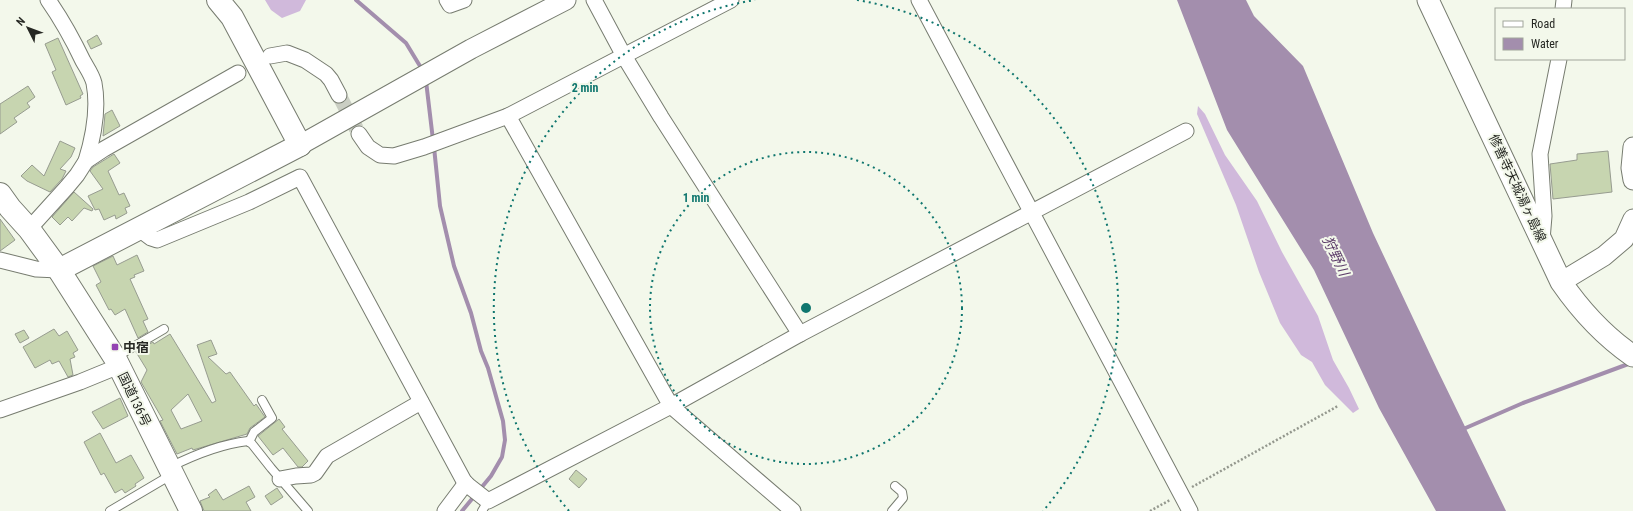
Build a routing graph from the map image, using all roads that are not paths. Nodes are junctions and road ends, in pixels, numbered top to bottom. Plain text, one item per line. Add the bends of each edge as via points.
1 (48, 0) edge
2 (218, 0) edge
3 (447, 0) edge
4 (464, 0) edge
5 (566, 0) edge
6 (594, 0) edge
7 (730, 0) edge
8 (919, 0) edge
9 (1428, 0) edge
10 (230, 9) edge
11 (270, 56) dead end
12 (624, 56) junction
13 (1559, 60) edge
14 (238, 73) dead end
15 (339, 95) tunnel mouth
16 (508, 116) junction
17 (1186, 130) dead end
18 (359, 134) tunnel mouth
19 (300, 145) junction
20 (1633, 147) edge
21 (86, 161) junction
22 (1633, 180) edge
23 (0, 194) edge
24 (1032, 212) junction
25 (1633, 219) edge
26 (29, 229) junction
27 (139, 229) junction
28 (1542, 240) junction
29 (0, 260) edge
30 (59, 270) junction
31 (1561, 282) junction
32 (164, 329) dead end
33 (800, 334) junction
34 (1630, 354) edge
35 (117, 362) junction
36 (262, 400) dead end
37 (421, 402) junction
38 (671, 406) junction
39 (0, 410) edge
40 (249, 442) junction
41 (171, 471) junction
42 (280, 479) junction
43 (467, 484) junction
44 (895, 486) dead end
45 (485, 504) edge
46 (110, 511) edge
47 (192, 511) edge
48 (308, 511) edge
49 (445, 511) edge
50 (793, 511) edge
51 (892, 511) edge
52 (1190, 511) edge

1 - 21 street via 66,26 93,80 96,114
2 - 10 highway
3 - 4 street via 450,5
5 - 19 street via 471,49
6 - 12 street
7 - 12 street
8 - 24 street
9 - 28 main road, 修善寺天城湯ヶ島線
10 - 19 highway
11 - 15 street via 287,53 310,63 326,74
12 - 16 street
12 - 33 street
13 - 28 street via 1540,154 1544,216
14 - 21 street
16 - 18 street via 424,147 388,157 374,152
16 - 38 street
17 - 24 street
19 - 27 highway
20 - 22 street
21 - 26 street via 68,187
23 - 26 highway, 国道136号
24 - 33 street
24 - 52 street
25 - 31 street via 1624,239 1604,256
26 - 30 highway, 国道136号
27 - 30 highway
27 - 37 street via 157,240 249,202 300,177
28 - 31 main road, 修善寺天城湯ヶ島線
29 - 30 street via 36,269
30 - 35 highway, 国道136号
31 - 34 main road, 修善寺天城湯ヶ島線 via 1592,322
32 - 35 lane
33 - 38 street
35 - 39 street via 80,382
35 - 41 highway, 国道136号
36 - 40 lane via 272,418 254,432
37 - 42 street via 327,456 315,473
37 - 43 street
38 - 45 street
38 - 50 street
40 - 41 lane via 222,447 186,459
40 - 42 lane
41 - 46 lane
41 - 47 highway, 国道136号
42 - 48 lane
43 - 45 street
43 - 49 street
44 - 51 lane via 902,492 903,498

